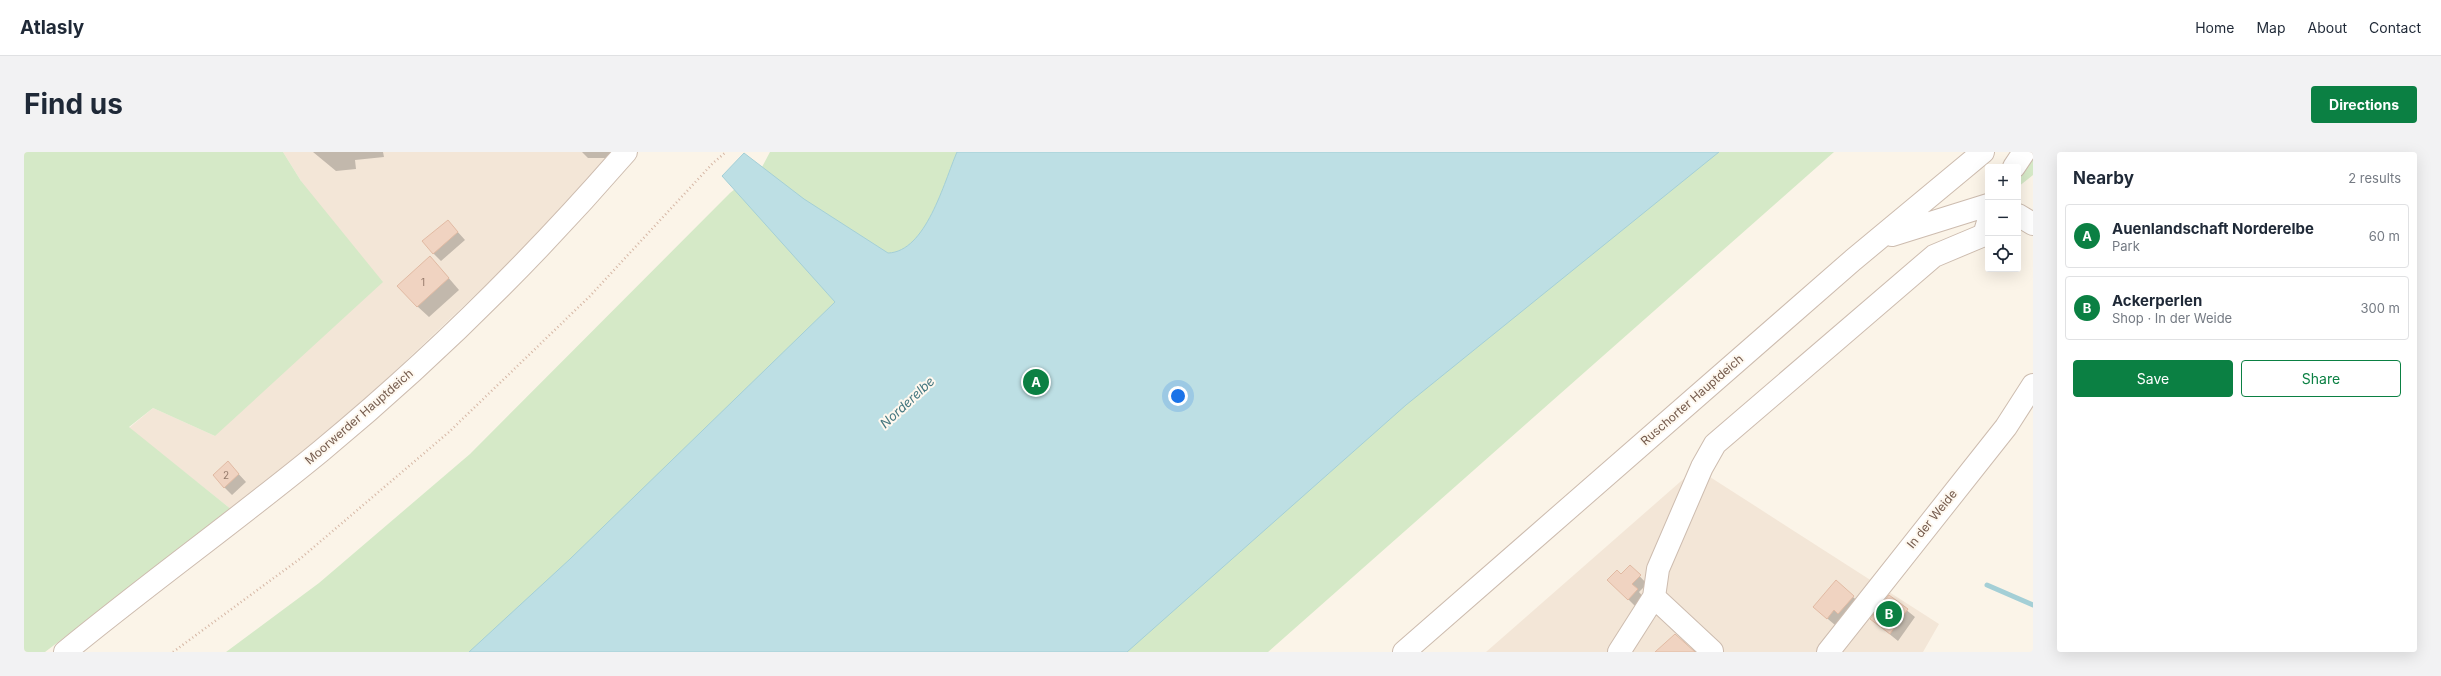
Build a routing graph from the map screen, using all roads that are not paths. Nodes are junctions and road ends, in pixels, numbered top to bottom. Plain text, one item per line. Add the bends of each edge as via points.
1 (626, 152) edge
2 (1983, 152) edge
3 (2024, 152) edge
4 (2016, 164) edge
5 (1985, 206) edge
6 (2021, 217) edge
7 (2033, 224) edge
8 (1985, 232) edge
9 (1882, 238) junction
10 (2033, 385) edge
11 (1654, 597) junction
12 (65, 652) edge
13 (1404, 652) edge
14 (1619, 652) edge
15 (1712, 652) edge
16 (1828, 652) edge

1 - 12 street, Moorwerder Hauptdeich via 539,249 401,382 241,516
2 - 9 street, Ruschorter Hauptdeich
3 - 4 street
5 - 9 street
6 - 7 street
8 - 11 street via 1984,235 1934,256 1715,444 1702,467 1658,569
9 - 13 street, Ruschorter Hauptdeich via 1853,260
10 - 16 street, In der Weide via 2006,427
11 - 14 street
11 - 15 street

